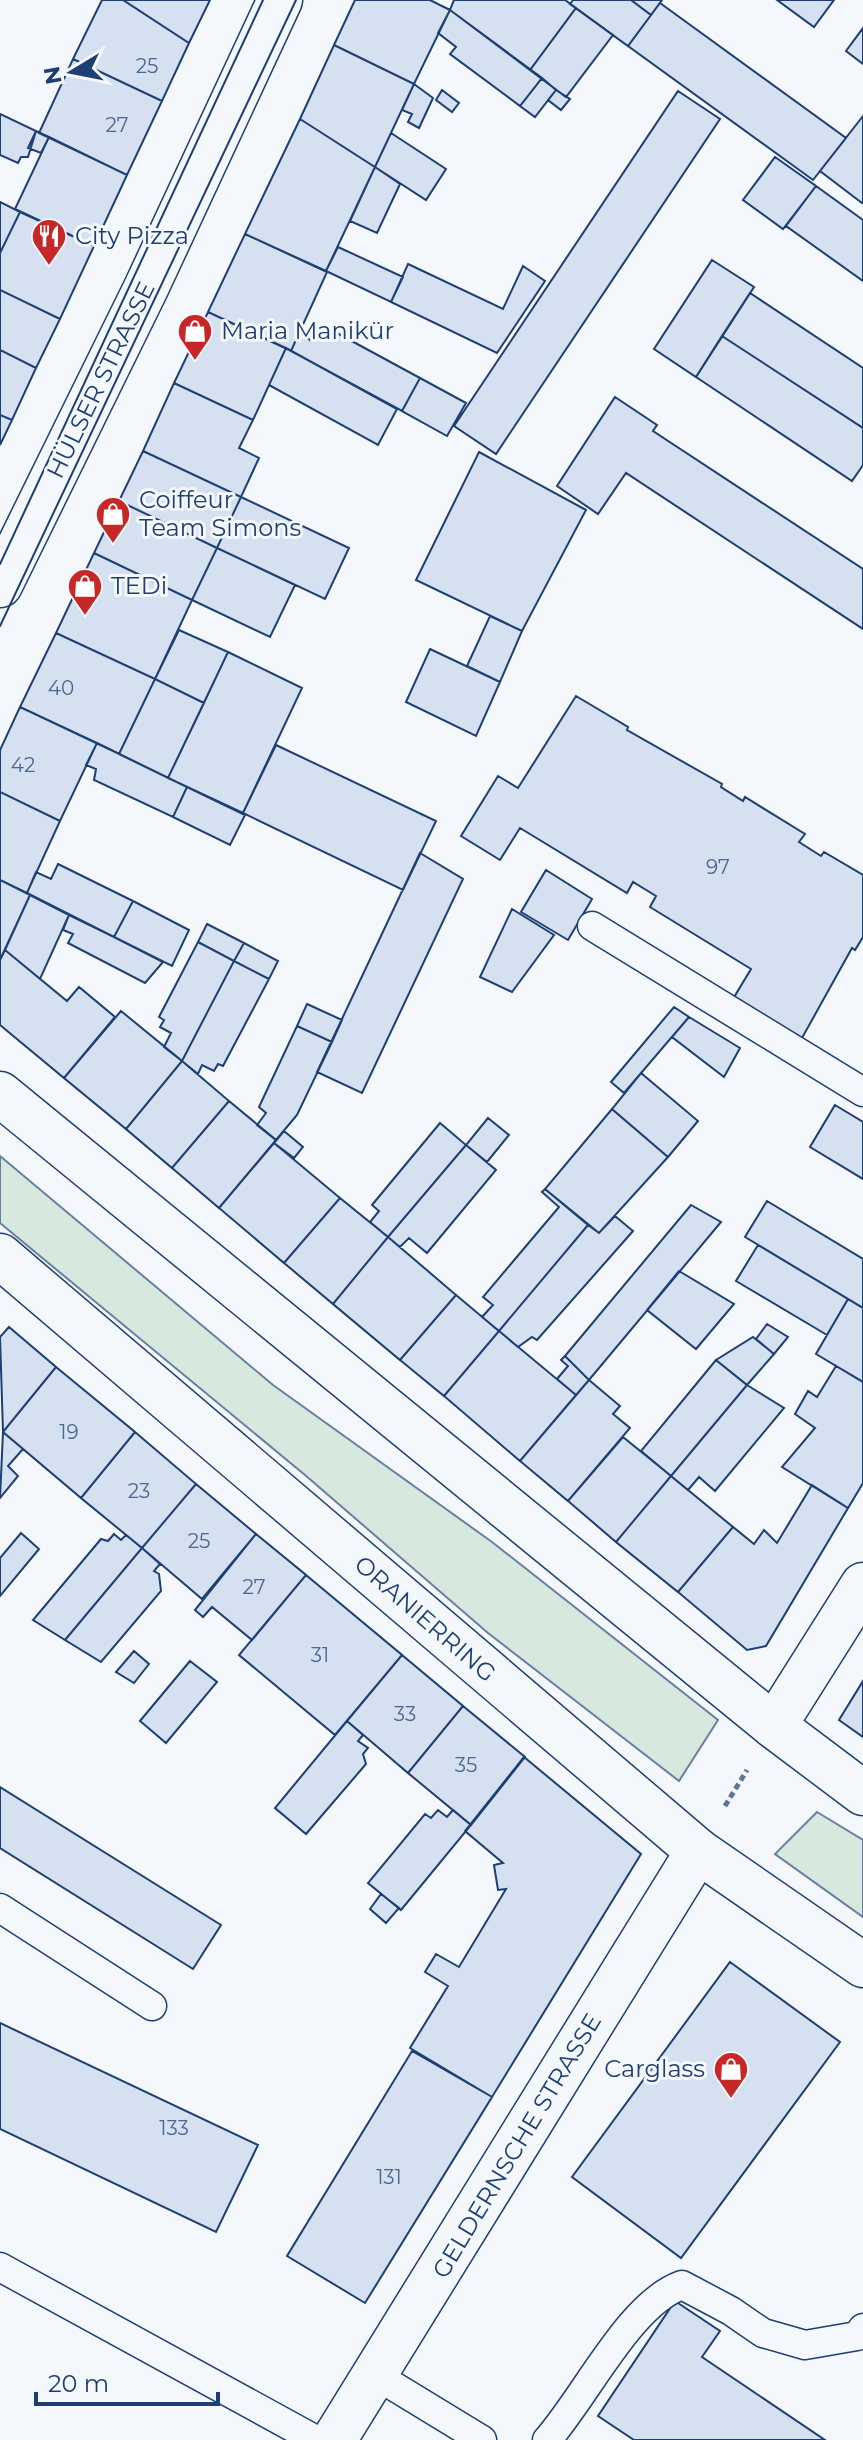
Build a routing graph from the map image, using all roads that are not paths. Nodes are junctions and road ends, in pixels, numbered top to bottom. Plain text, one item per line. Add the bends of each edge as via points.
1 (280, 0) edge
2 (0, 585) edge
3 (592, 926) dead end
4 (863, 1092) edge
5 (0, 1094) edge
6 (0, 1256) edge
7 (863, 1585) edge
8 (774, 1726) junction
9 (863, 1793) edge
10 (698, 1851) junction
11 (0, 1908) edge
12 (863, 1965) edge
13 (152, 2006) dead end
14 (0, 2267) edge
15 (863, 2328) edge
16 (377, 2376) junction
17 (316, 2440) edge
18 (334, 2440) edge
19 (482, 2440) edge
20 (547, 2440) edge

1 - 2 main road, HÜLSER STRASSE
3 - 4 lane
5 - 8 main road
6 - 10 main road, ORANIERRING
7 - 8 main road
8 - 9 main road
10 - 12 main road, ORANIERRING
10 - 16 main road, GELDERNSCHE STRASSE
11 - 13 lane
14 - 17 lane
15 - 20 lane via 857,2336 805,2345 763,2333 682,2285 662,2292 631,2324 574,2410
16 - 18 main road, GELDERNSCHE STRASSE
16 - 19 lane

